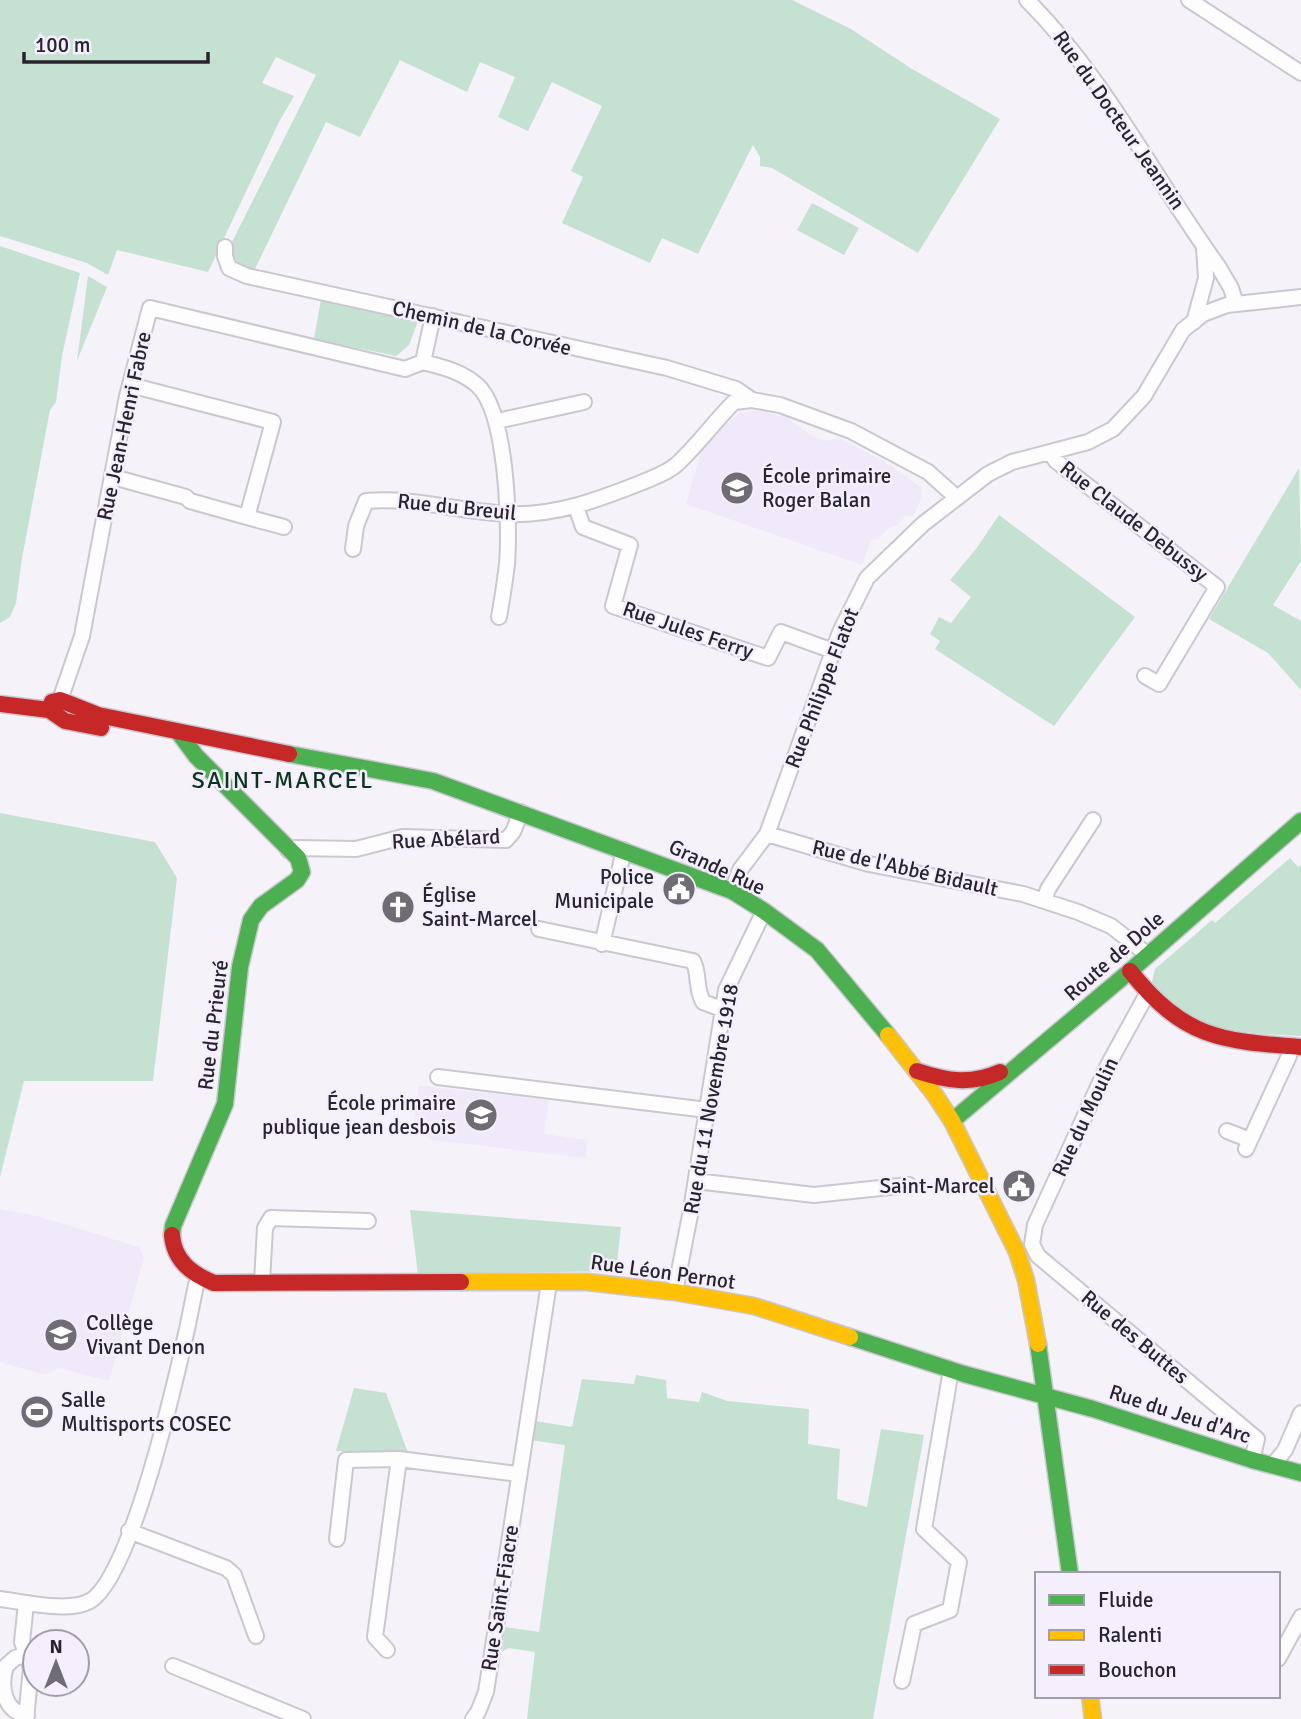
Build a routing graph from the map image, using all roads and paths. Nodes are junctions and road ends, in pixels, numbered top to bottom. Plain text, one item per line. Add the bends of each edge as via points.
1 (1027, 0) edge
2 (1189, 0) edge
3 (1301, 73) edge
4 (1203, 246) junction
5 (225, 247) dead end
6 (1301, 296) edge
7 (1236, 304) junction
8 (433, 316) junction
9 (1194, 322) junction
10 (422, 362) junction
11 (130, 385) junction
12 (752, 400) junction
13 (584, 402) dead end
14 (497, 421) junction
15 (1050, 452) junction
16 (113, 477) junction
17 (956, 497) junction
18 (576, 507) junction
19 (508, 514) junction
20 (247, 517) junction
21 (284, 527) dead end
22 (353, 549) dead end
23 (499, 617) dead end
24 (833, 651) junction
25 (1145, 676) dead end
26 (0, 704) edge
27 (58, 708) junction
28 (179, 733) junction
29 (521, 812) junction
30 (1093, 820) dead end
31 (1301, 821) edge
32 (767, 834) junction
33 (288, 850) junction
34 (624, 850) junction
35 (732, 891) junction
36 (1044, 901) junction
37 (764, 911) junction
38 (539, 929) dead end
39 (602, 944) junction
40 (1148, 955) junction
41 (1130, 971) junction
42 (1147, 993) junction
43 (724, 1010) junction
44 (1296, 1047) edge
45 (1021, 1062) junction
46 (917, 1070) junction
47 (438, 1077) dead end
48 (707, 1110) junction
49 (952, 1121) junction
50 (1227, 1131) dead end
51 (696, 1181) junction
52 (909, 1185) dead end
53 (368, 1221) dead end
54 (1032, 1244) joint
55 (196, 1275) junction
56 (262, 1282) junction
57 (549, 1283) junction
58 (675, 1292) junction
59 (951, 1370) junction
60 (1045, 1396) junction
61 (1301, 1413) edge
62 (400, 1459) junction
63 (1252, 1460) junction
64 (1273, 1465) junction
65 (1301, 1473) edge
66 (518, 1474) junction
67 (129, 1531) junction
68 (337, 1539) dead end
69 (1070, 1572) edge
70 (0, 1600) edge
71 (26, 1602) junction
72 (1301, 1617) edge
73 (23, 1628) edge
74 (256, 1636) dead end
75 (387, 1650) dead end
76 (1280, 1655) edge
77 (21, 1656) edge
78 (173, 1666) dead end
79 (902, 1681) dead end
80 (29, 1698) edge
81 (1090, 1698) edge
82 (27, 1717) edge
83 (303, 1719) edge
84 (473, 1719) edge
85 (1093, 1719) edge

1 - 4 street, Rue du Docteur Jeannin via 1068,43
2 - 3 street
4 - 7 street, Rue du Docteur Jeannin via 1227,281
4 - 9 street, Rue du Docteur Jeannin via 1206,278
5 - 8 street, Chemin de la Corvée via 229,268 247,276
6 - 7 street, Rue Philippe Flatot
7 - 9 street, Rue Philippe Flatot via 1203,314
8 - 10 street
8 - 12 street, Chemin de la Corvée via 667,368 736,390
9 - 15 street, Rue Philippe Flatot via 1184,330 1144,396 1113,429 1088,442
10 - 11 street, Rue Jean-Henri Fabre via 405,369 150,307
10 - 14 street via 460,372 480,386
11 - 16 street, Rue Jean-Henri Fabre
11 - 20 street via 273,422
12 - 17 street via 780,405 852,431 928,472
12 - 18 street, Rue du Breuil via 734,402 674,467
13 - 14 street
14 - 19 street
15 - 17 street, Rue Philippe Flatot via 1012,462
15 - 25 street, Rue Claude Debussy via 1217,587 1159,684
16 - 20 street
16 - 27 street, Rue Jean-Henri Fabre via 82,636
17 - 24 street, Rue Philippe Flatot via 867,578
18 - 19 street, Rue du Breuil
18 - 24 street, Rue Jules Ferry via 583,527 630,545 613,606 768,658 781,632
19 - 22 street, Rue du Breuil via 427,503 366,502
19 - 23 street
20 - 21 street
24 - 32 street, Rue Philippe Flatot
26 - 27 main road, Grande Rue
27 - 28 main road, Grande Rue
28 - 29 main road, Grande Rue via 433,781
28 - 33 main road
29 - 33 street, Rue Abélard via 506,840 403,837 356,849
29 - 34 main road, Grande Rue
30 - 36 street
31 - 40 main road, Route de Dole
32 - 35 street, Rue Philippe Flatot via 740,870
32 - 36 street, Rue de l'Abbé Bidault via 869,864
33 - 55 main road, Rue du Prieuré via 298,858 302,872 261,905 251,920 240,967 225,1104 171,1235 176,1255
34 - 35 main road, Grande Rue
34 - 39 street
35 - 37 main road, Grande Rue
36 - 40 street, Rue de l'Abbé Bidault via 1111,926
37 - 43 street, Rue du 11 Novembre 1918 via 726,990
37 - 46 main road, Grande Rue via 837,972
38 - 39 street
39 - 43 street via 693,961 703,1002
40 - 41 main road, Route de Dole
41 - 42 main road
41 - 45 main road, Route de Dole
42 - 44 main road via 1166,1010 1223,1040
42 - 54 street, Rue du Moulin via 1108,1065 1034,1225
43 - 48 street, Rue du 11 Novembre 1918
44 - 50 street via 1248,1144
45 - 46 main road via 992,1077 965,1083
45 - 49 main road, Route de Dole
46 - 49 main road, Grande Rue
47 - 48 street
48 - 51 street, Rue du 11 Novembre 1918
49 - 60 main road, Grande Rue via 1017,1252
51 - 52 street via 814,1195
51 - 58 street, Rue du 11 Novembre 1918
53 - 56 street via 271,1218 265,1228
54 - 63 street, Rue des Buttes via 1038,1256 1257,1439
55 - 56 main road, Rue Léon Pernot via 214,1283
55 - 67 street via 166,1418
56 - 57 main road, Rue Léon Pernot
57 - 58 main road, Rue Léon Pernot
57 - 66 street, Rue Saint-Fiacre
58 - 59 main road, Rue Léon Pernot via 754,1306
59 - 60 main road, Rue Léon Pernot
59 - 79 street via 924,1529 959,1562 950,1609 914,1624
60 - 63 main road, Rue du Jeu d'Arc
60 - 69 main road, Grande Rue
61 - 64 street
62 - 66 street
62 - 68 street via 346,1460
62 - 75 street via 374,1637
63 - 64 main road, Rue du Jeu d'Arc
64 - 65 main road, Rue du Jeu d'Arc
66 - 84 street, Rue Saint-Fiacre via 486,1692
67 - 71 street via 112,1576 99,1595 67,1607
67 - 74 street via 234,1574
70 - 71 street
71 - 73 street
72 - 76 street
77 - 82 street via 6,1666 3,1687 11,1706
78 - 83 street
80 - 82 street
81 - 85 main road

